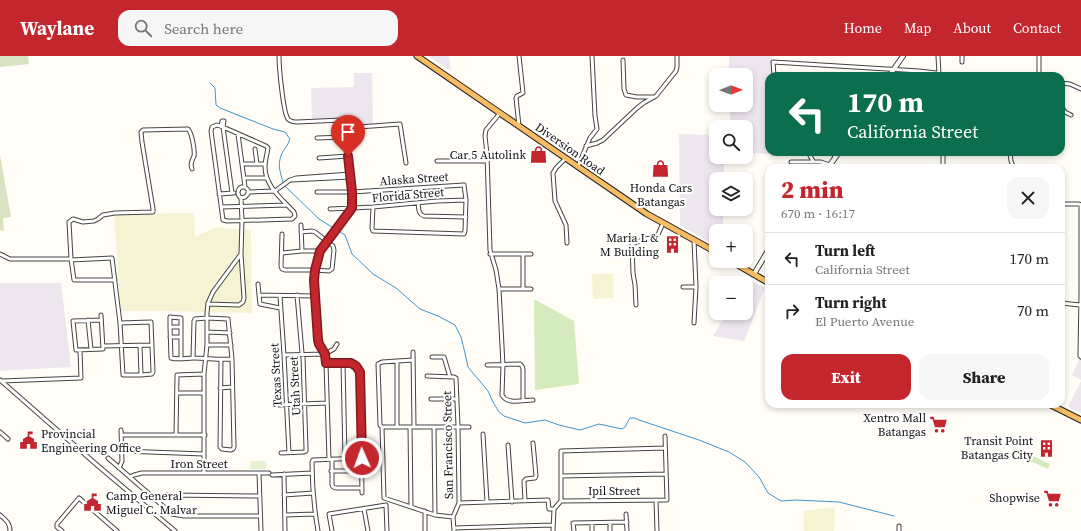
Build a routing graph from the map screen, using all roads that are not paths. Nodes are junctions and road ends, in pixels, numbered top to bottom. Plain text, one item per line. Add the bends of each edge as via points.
1 (279, 56) edge
2 (417, 56) edge
3 (519, 56) edge
4 (592, 56) edge
5 (677, 56) edge
6 (904, 56) edge
7 (938, 56) edge
8 (962, 56) edge
9 (1039, 56) edge
10 (623, 60) dead end
11 (962, 62) dead end
12 (893, 70) junction
13 (774, 72) edge
14 (926, 72) edge
15 (939, 72) edge
16 (1039, 72) edge
17 (1065, 83) edge
18 (1081, 89) edge
19 (654, 97) junction
20 (1065, 112) edge
21 (500, 114) junction
22 (1071, 114) dead end
23 (222, 126) junction
24 (519, 126) junction
25 (345, 128) junction
26 (238, 134) junction
27 (346, 137) junction
28 (317, 138) dead end
29 (586, 146) junction
30 (255, 149) dead end
31 (348, 156) junction
32 (810, 156) edge
33 (836, 157) edge
34 (319, 158) dead end
35 (566, 158) junction
36 (487, 160) junction
37 (437, 161) dead end
38 (813, 161) junction
39 (790, 162) dead end
40 (406, 163) dead end
41 (242, 164) junction
42 (257, 164) junction
43 (265, 164) junction
44 (825, 164) edge
45 (831, 164) edge
46 (578, 166) junction
47 (192, 169) dead end
48 (350, 176) junction
49 (244, 178) junction
50 (267, 178) junction
51 (245, 187) junction
52 (274, 191) junction
53 (248, 192) junction
54 (317, 192) dead end
55 (352, 192) junction
56 (232, 193) junction
57 (238, 193) junction
58 (219, 194) junction
59 (241, 198) junction
60 (466, 200) junction
61 (418, 203) junction
62 (1065, 204) edge
63 (288, 205) junction
64 (242, 206) junction
65 (221, 207) junction
66 (373, 207) junction
67 (352, 208) junction
68 (330, 209) dead end
69 (466, 217) junction
70 (242, 221) junction
71 (663, 223) junction
72 (301, 225) dead end
73 (301, 232) junction
74 (282, 234) dead end
75 (694, 240) junction
76 (327, 241) junction
77 (567, 243) dead end
78 (709, 248) edge
79 (302, 251) junction
80 (320, 251) junction
81 (282, 253) junction
82 (0, 254) edge
83 (241, 254) junction
84 (490, 254) junction
85 (523, 254) junction
86 (531, 254) dead end
87 (765, 256) edge
88 (71, 260) junction
89 (743, 268) edge
90 (315, 270) junction
91 (754, 274) junction
92 (115, 280) junction
93 (765, 281) edge
94 (258, 284) dead end
95 (683, 287) dead end
96 (696, 288) junction
97 (499, 289) junction
98 (523, 290) junction
99 (531, 290) dead end
100 (259, 295) junction
101 (280, 296) junction
102 (297, 296) junction
103 (315, 296) junction
104 (1065, 303) edge
105 (208, 304) junction
106 (636, 305) dead end
107 (1080, 305) edge
108 (280, 308) junction
109 (101, 315) dead end
110 (207, 318) junction
111 (88, 320) junction
112 (101, 320) junction
113 (120, 323) junction
114 (694, 323) dead end
115 (170, 327) junction
116 (181, 327) junction
117 (208, 332) junction
118 (230, 333) junction
119 (170, 337) junction
120 (181, 337) junction
121 (336, 344) dead end
122 (140, 345) junction
123 (152, 345) junction
124 (207, 345) junction
125 (231, 345) junction
126 (103, 346) junction
127 (121, 346) junction
128 (91, 349) junction
129 (80, 350) junction
130 (413, 352) dead end
131 (325, 354) junction
132 (303, 355) junction
133 (284, 356) junction
134 (432, 357) dead end
135 (1081, 357) edge
136 (193, 358) junction
137 (181, 359) junction
138 (206, 359) junction
139 (232, 359) junction
140 (221, 360) junction
141 (413, 360) junction
142 (397, 361) junction
143 (326, 363) junction
144 (343, 363) junction
145 (503, 365) junction
146 (487, 366) dead end
147 (204, 374) junction
148 (141, 375) junction
149 (427, 376) dead end
150 (450, 377) junction
151 (0, 381) edge
152 (220, 388) junction
153 (232, 388) junction
154 (177, 393) junction
155 (204, 393) junction
156 (431, 399) dead end
157 (457, 399) junction
158 (523, 400) junction
159 (533, 400) dead end
160 (327, 403) junction
161 (287, 404) junction
162 (305, 404) junction
163 (278, 405) dead end
164 (1057, 408) edge
165 (1081, 420) edge
166 (458, 426) junction
167 (382, 427) junction
168 (397, 427) junction
169 (412, 427) junction
170 (434, 427) junction
171 (469, 427) dead end
172 (121, 430) dead end
173 (0, 432) edge
174 (483, 434) dead end
175 (121, 435) junction
176 (176, 435) junction
177 (204, 435) junction
178 (665, 436) dead end
179 (8, 439) dead end
180 (533, 443) dead end
181 (508, 445) dead end
182 (666, 448) junction
183 (122, 451) junction
184 (281, 453) dead end
185 (288, 453) junction
186 (204, 454) junction
187 (108, 458) dead end
188 (345, 458) junction
189 (362, 458) junction
190 (330, 459) junction
191 (119, 468) junction
192 (362, 471) junction
193 (204, 472) junction
194 (331, 472) junction
195 (259, 473) junction
196 (312, 473) junction
197 (284, 474) junction
198 (666, 474) junction
199 (561, 476) junction
200 (130, 477) junction
201 (362, 488) junction
202 (313, 493) junction
203 (362, 493) dead end
204 (284, 495) junction
205 (259, 496) junction
206 (157, 500) junction
207 (656, 500) junction
208 (525, 501) junction
209 (561, 501) junction
210 (487, 502) junction
211 (512, 502) junction
212 (459, 504) junction
213 (411, 507) junction
214 (364, 509) junction
215 (554, 509) junction
216 (425, 512) junction
217 (315, 514) junction
218 (626, 514) dead end
219 (0, 515) edge
220 (284, 515) junction
221 (435, 515) junction
222 (260, 516) junction
223 (453, 517) junction
224 (627, 522) junction
225 (592, 523) junction
226 (610, 523) junction
227 (553, 525) junction
228 (899, 526) dead end
229 (454, 529) edge
230 (10, 531) edge
231 (62, 531) edge
232 (117, 531) edge
233 (174, 531) edge
234 (261, 531) edge
235 (285, 531) edge
236 (318, 531) edge
237 (332, 531) edge
238 (368, 531) edge
239 (387, 531) edge
240 (425, 531) edge
241 (554, 531) edge
242 (574, 531) edge
243 (592, 531) edge
244 (610, 531) edge
245 (627, 531) edge
246 (658, 531) edge
247 (899, 531) edge

1 - 25 street via 288,119 297,122 342,120
2 - 21 highway, Diversion Road
3 - 24 street via 523,94 516,98
4 - 29 street via 597,129
5 - 19 street via 676,71
6 - 12 street
7 - 15 street
8 - 11 street
9 - 16 street
10 - 19 street via 626,95
12 - 13 street via 773,62
12 - 14 street
17 - 18 street
19 - 29 street via 637,108 603,140
20 - 22 street
21 - 24 highway, Diversion Road
21 - 36 street via 487,129 485,136
23 - 26 street
23 - 56 street
23 - 58 street via 214,126 211,129
24 - 35 highway, Diversion Road
25 - 27 street
25 - 40 street via 400,124
26 - 41 street
26 - 43 street via 268,148
27 - 28 street
27 - 31 street
29 - 46 street
30 - 42 street
31 - 34 street
31 - 48 street
32 - 38 street
33 - 45 street
35 - 46 highway, Diversion Road
35 - 77 street via 553,173 555,201 566,226
36 - 37 street
36 - 84 street
38 - 39 street
38 - 44 street
41 - 42 street
41 - 49 street
42 - 43 street
43 - 50 street
46 - 71 highway, Diversion Road
47 - 88 street via 194,152 190,130 143,130 142,142 153,212 115,213 103,215 94,221 83,222 73,218 70,222
48 - 52 street via 290,180
48 - 55 street
49 - 50 street
49 - 51 street
50 - 52 street
51 - 53 street
51 - 57 street via 241,187
52 - 53 street
52 - 63 street
53 - 59 street via 247,196
54 - 55 street, Alaska Street
55 - 60 street, Alaska Street via 464,185
55 - 67 street
56 - 57 street
56 - 58 street
57 - 59 street
58 - 65 street
59 - 64 street
60 - 61 street, Florida Street
60 - 69 street
61 - 66 street, Florida Street
61 - 69 street via 419,213 424,216
62 - 107 street via 1081,205
63 - 64 street
63 - 70 street via 295,214 292,219
64 - 65 street
64 - 70 street
65 - 70 street via 224,221
66 - 67 street, Florida Street
66 - 69 street via 372,228 379,232 464,234
67 - 68 street, Florida Street
67 - 76 street
70 - 83 street
71 - 75 highway, Diversion Road
71 - 106 street via 658,237 632,244
72 - 73 street
73 - 76 street via 315,232
73 - 79 street
74 - 81 street
75 - 78 highway, Diversion Road
75 - 96 street
76 - 80 street
76 - 90 street via 334,246 332,268 329,271
79 - 80 street
79 - 81 street
80 - 90 street
81 - 90 street via 282,269
82 - 88 street via 10,258
83 - 105 street via 213,292
83 - 105 street via 243,302 239,305
84 - 85 street
84 - 97 street
85 - 86 street
85 - 98 street
87 - 91 street
88 - 92 street via 74,280
88 - 92 street via 112,258
89 - 91 highway
90 - 103 street
91 - 93 highway
92 - 113 street
94 - 100 street
95 - 96 street
96 - 114 street
97 - 98 street
97 - 145 street
98 - 99 street
100 - 101 street
100 - 108 street via 260,304
101 - 102 street
101 - 108 street, Texas Street
102 - 103 street
102 - 132 street, Utah Street
103 - 131 street via 318,340
104 - 107 street
105 - 110 street
107 - 135 street
108 - 133 street, Texas Street
109 - 112 street
110 - 117 street
110 - 118 street via 228,319
110 - 136 street via 194,320
111 - 112 street
111 - 128 street
111 - 129 street via 73,321 76,350
112 - 126 street
113 - 123 street via 150,322
113 - 127 street
115 - 116 street
115 - 116 street via 170,318 175,317 181,318
115 - 119 street
116 - 120 street
117 - 118 street
117 - 124 street
118 - 125 street
119 - 120 street
119 - 137 street via 172,358
120 - 137 street
121 - 131 street via 334,349
122 - 123 street
122 - 127 street
122 - 148 street
123 - 148 street via 153,372 150,375
124 - 125 street
124 - 138 street
125 - 139 street
126 - 127 street
126 - 128 street via 103,349
127 - 148 street via 122,375
128 - 129 street
129 - 151 street via 81,378
130 - 141 street
131 - 132 street
131 - 143 street
132 - 133 street
132 - 162 street, Utah Street
133 - 161 street, Texas Street
134 - 150 street via 444,357
136 - 137 street
136 - 138 street
138 - 140 street
138 - 147 street
139 - 140 street
139 - 153 street
140 - 152 street
141 - 142 street
141 - 169 street
142 - 167 street via 378,364
142 - 168 street
143 - 144 street
143 - 160 street
144 - 188 street
144 - 189 street via 351,363 360,372
145 - 146 street
145 - 158 street via 502,396 508,401
145 - 158 street via 522,366
147 - 154 street via 177,375
147 - 155 street
149 - 150 street
150 - 157 street, San Francisco Street via 456,378
151 - 233 street
152 - 153 street
152 - 153 street via 220,447 231,450 234,447
154 - 155 street
154 - 176 street
155 - 177 street
156 - 157 street
157 - 166 street, San Francisco Street
158 - 159 street
160 - 162 street
160 - 190 street
161 - 162 street
161 - 163 street
161 - 185 street, Texas Street
162 - 185 street, Utah Street via 306,450
164 - 165 highway
166 - 170 street
166 - 171 street
166 - 212 street, San Francisco Street
167 - 168 street
167 - 213 street via 384,498
168 - 169 street
169 - 170 street
169 - 213 street
170 - 221 street
172 - 175 street
173 - 179 street
174 - 210 street
175 - 176 street
175 - 183 street
176 - 177 street
177 - 186 street
178 - 182 street
180 - 208 street via 536,476 525,479
181 - 211 street
182 - 198 street
182 - 199 street via 561,451
183 - 186 street
183 - 191 street
184 - 185 street, Utah Street
186 - 193 street
187 - 191 street
188 - 189 street
188 - 190 street
189 - 192 street
190 - 194 street
190 - 196 street via 313,460
191 - 200 street
192 - 194 street
192 - 201 street
193 - 195 street, Iron Street
193 - 200 street, Iron Street via 142,473
194 - 201 street via 333,487
195 - 197 street, Iron Street
195 - 205 street
196 - 197 street, Iron Street
196 - 202 street
197 - 204 street
198 - 199 street
198 - 207 street, Ipil Street via 667,500
199 - 209 street
200 - 206 street
201 - 203 street
202 - 204 street
202 - 217 street
204 - 220 street
205 - 206 street via 166,495
205 - 222 street
206 - 222 street via 168,512 180,516
207 - 209 street, Ipil Street
207 - 246 street
208 - 211 street
208 - 215 street via 548,500 549,509
209 - 215 street
210 - 211 street
210 - 212 street
212 - 223 street, San Francisco Street
213 - 216 street
214 - 237 street via 329,514
214 - 238 street
214 - 239 street via 386,505
215 - 227 street
216 - 221 street
216 - 240 street
217 - 220 street
217 - 236 street
218 - 224 street
219 - 230 street via 10,525
220 - 235 street
221 - 223 street
222 - 234 street
223 - 229 street
224 - 226 street
224 - 245 street
225 - 226 street
225 - 242 street via 573,523
225 - 243 street
226 - 244 street
227 - 229 street
227 - 241 street
228 - 247 street
231 - 232 street via 57,524 80,498

